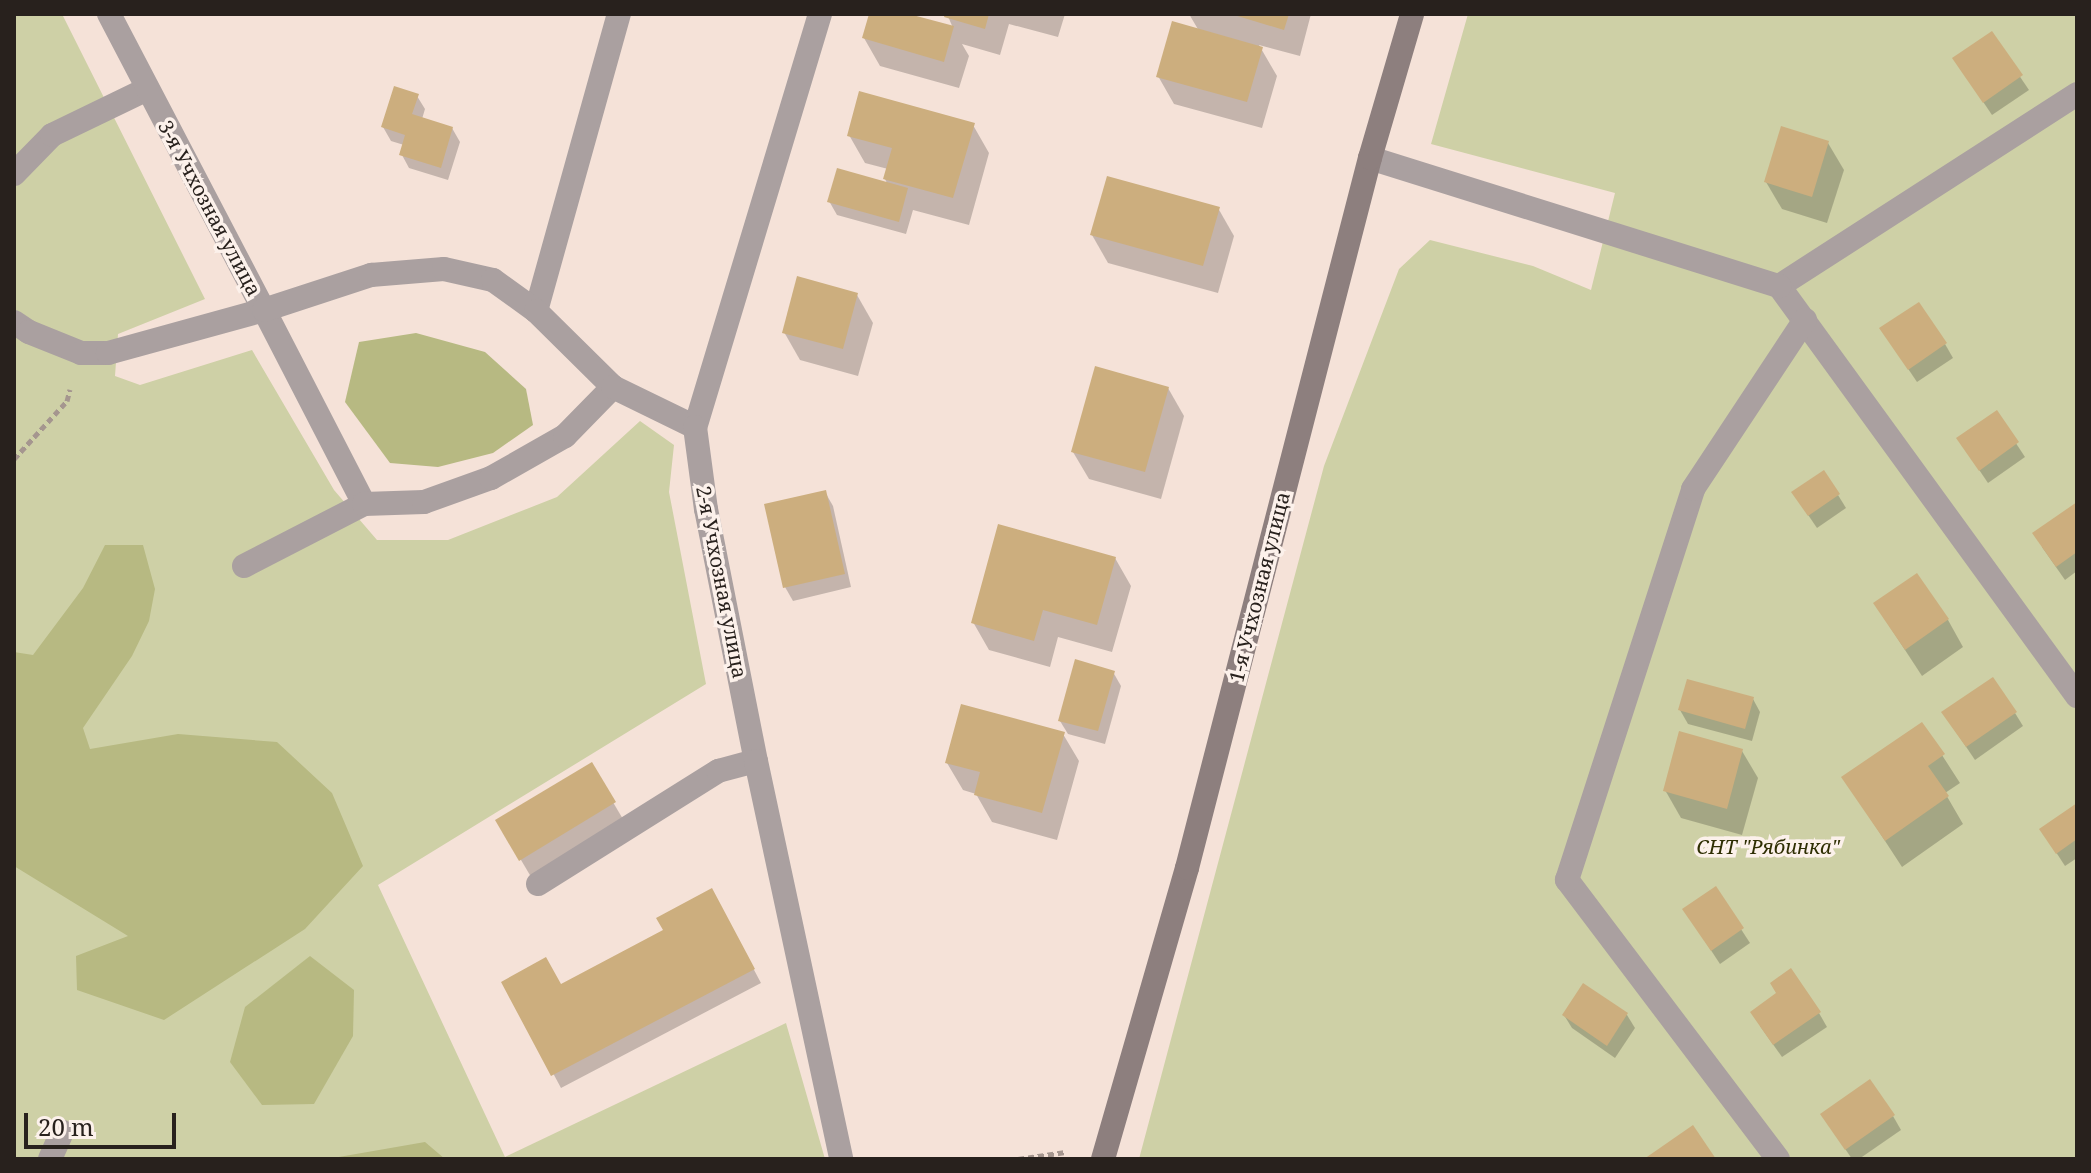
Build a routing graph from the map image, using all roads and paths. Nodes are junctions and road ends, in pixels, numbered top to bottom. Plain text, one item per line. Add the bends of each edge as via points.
1 (109, 14) edge
2 (619, 14) edge
3 (820, 14) edge
4 (1412, 14) edge
5 (147, 89) junction
6 (2077, 94) edge
7 (1370, 158) junction
8 (14, 174) edge
9 (1779, 286) junction
10 (264, 310) junction
11 (536, 311) junction
12 (1805, 320) junction
13 (14, 322) edge
14 (81, 353) junction
15 (613, 387) junction
16 (695, 427) junction
17 (14, 459) edge
18 (364, 504) junction
19 (244, 566) dead end
20 (2077, 696) edge
21 (756, 761) junction
22 (538, 884) dead end
23 (62, 1132) dead end
24 (50, 1159) edge
25 (841, 1159) edge
26 (1103, 1159) edge
27 (1778, 1159) edge

1 - 5 street, 3-я Учхозная улица
2 - 11 street
3 - 16 street, 2-я Учхозная улица
4 - 7 street, 1-я Учхозная улица
5 - 8 street via 52,135
5 - 10 street, 3-я Учхозная улица
6 - 9 street
7 - 9 street
7 - 26 street, 1-я Учхозная улица via 1187,868
9 - 12 street
10 - 11 street, 3-я Учхозная улица via 371,275 444,269 493,280
10 - 14 street via 143,346
10 - 18 street
11 - 15 street, 3-я Учхозная улица
12 - 20 street
12 - 27 street via 1693,489 1567,880
13 - 14 street
14 - 17 path via 67,401
15 - 16 street, 3-я Учхозная улица
15 - 18 street via 565,436 491,478 424,502
16 - 21 street, 2-я Учхозная улица
18 - 19 street
21 - 22 street via 718,771
21 - 25 street, 2-я Учхозная улица
23 - 24 street

